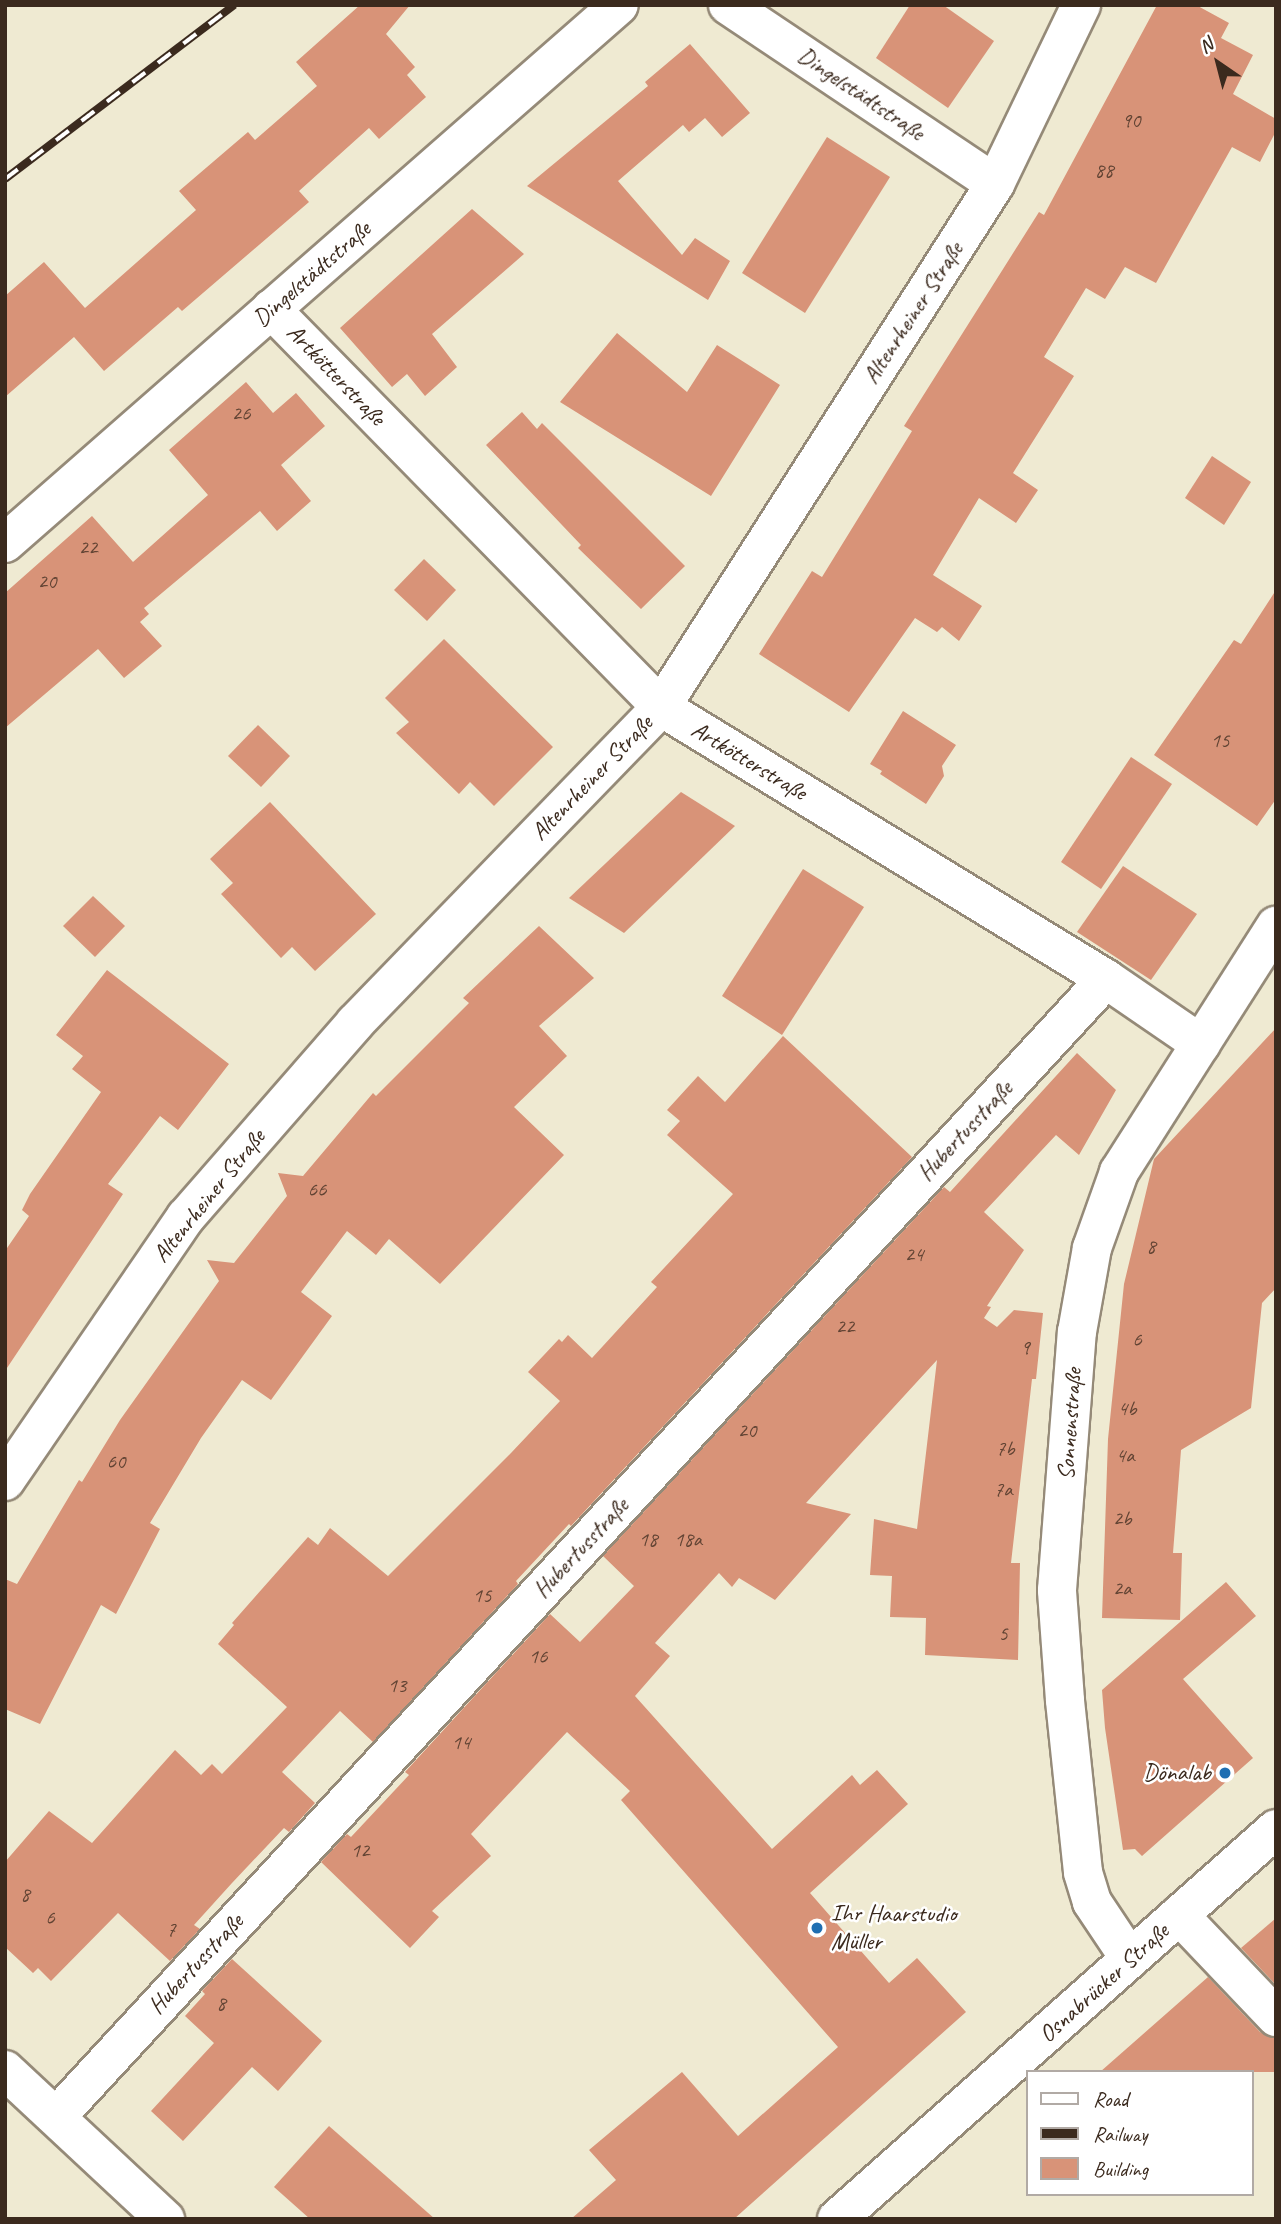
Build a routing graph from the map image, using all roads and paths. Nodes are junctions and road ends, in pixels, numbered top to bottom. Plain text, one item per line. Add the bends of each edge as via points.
1 (619, 5) edge
2 (728, 5) edge
3 (1081, 5) edge
4 (995, 184) junction
5 (271, 309) junction
6 (5, 543) edge
7 (661, 707) junction
8 (1276, 926) edge
9 (1106, 979) junction
10 (1201, 1044) junction
11 (5, 1481) edge
12 (1276, 1829) edge
13 (1179, 1915) junction
14 (1130, 1959) junction
15 (1276, 2017) edge
16 (5, 2070) edge
17 (56, 2116) junction
18 (165, 2219) edge
19 (837, 2219) edge

1 - 5 street, Dingelstädtstraße
2 - 4 street, Dingelstädtstraße
3 - 4 street, Altenrheiner Straße
4 - 7 street, Altenrheiner Straße
5 - 6 street, Dingelstädtstraße
5 - 7 street, Artkötterstraße
7 - 9 street, Artkötterstraße
7 - 11 street, Altenrheiner Straße via 355,1023 186,1217
8 - 10 street, Sonnenstraße
9 - 10 street, Artkötterstraße
9 - 17 street, Hubertusstraße
10 - 14 street, Sonnenstraße via 1119,1172 1092,1248 1077,1332 1057,1590 1065,1700 1083,1872 1092,1902
12 - 13 street, Osnabrücker Straße
13 - 14 street, Osnabrücker Straße
13 - 15 street
14 - 19 street, Osnabrücker Straße
16 - 17 street
17 - 18 street

